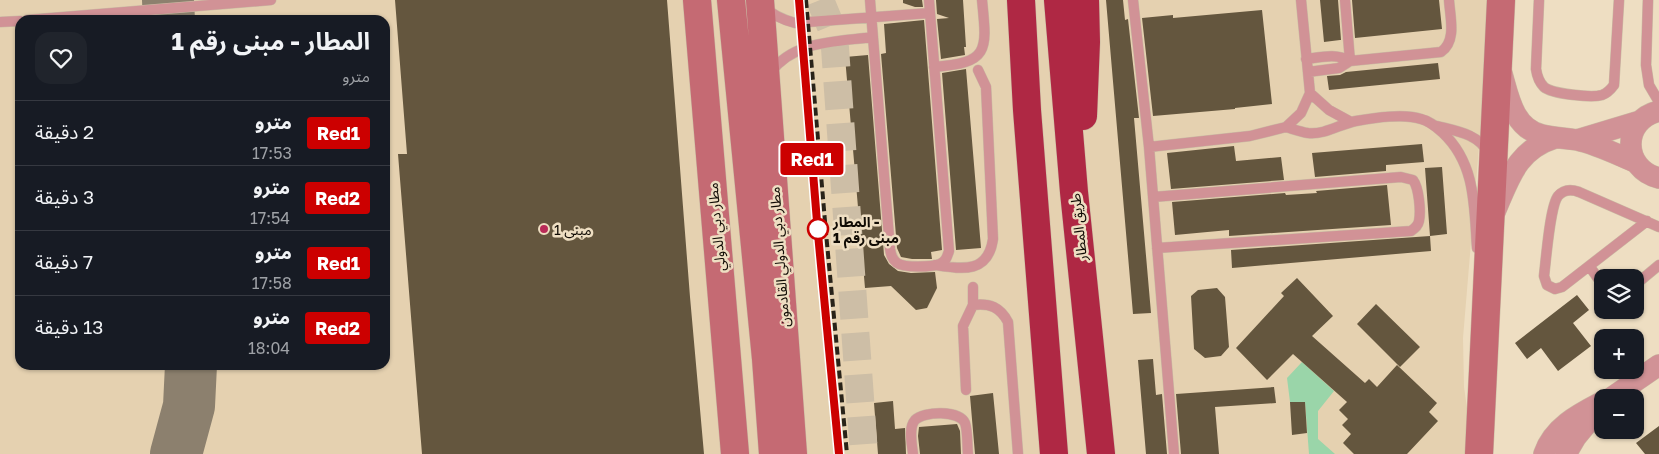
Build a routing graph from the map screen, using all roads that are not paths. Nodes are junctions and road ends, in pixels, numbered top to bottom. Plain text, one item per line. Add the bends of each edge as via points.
1 (271, 0) edge
2 (697, 0) edge
3 (732, 0) edge
4 (870, 0) edge
5 (929, 0) edge
6 (982, 0) edge
7 (1058, 0) edge
8 (1085, 0) edge
9 (1133, 0) edge
10 (1301, 0) edge
11 (1345, 0) edge
12 (1449, 0) edge
13 (1501, 0) edge
14 (1539, 0) edge
15 (1619, 0) edge
16 (1648, 0) edge
17 (765, 2) edge
18 (1019, 7) edge
19 (930, 13) junction
20 (88, 15) edge
21 (872, 17) junction
22 (15, 21) edge
23 (0, 22) edge
24 (874, 38) junction
25 (700, 40) junction
26 (1306, 59) junction
27 (1350, 61) junction
28 (1498, 61) junction
29 (934, 67) junction
30 (978, 70) dead end
31 (1308, 72) junction
32 (766, 78) junction
33 (1310, 93) junction
34 (740, 96) junction
35 (1659, 102) edge
36 (1659, 111) edge
37 (1640, 121) junction
38 (1351, 122) junction
39 (1434, 125) junction
40 (1286, 127) junction
41 (1555, 138) junction
42 (1577, 140) junction
43 (1149, 147) junction
44 (1635, 162) junction
45 (1493, 163) junction
46 (1659, 178) edge
47 (1074, 192) junction
48 (1153, 197) junction
49 (1647, 222) junction
50 (1490, 224) junction
51 (1659, 227) edge
52 (1157, 248) junction
53 (934, 265) junction
54 (1659, 266) edge
55 (1590, 267) junction
56 (1594, 273) edge
57 (1644, 278) edge
58 (973, 287) dead end
59 (974, 305) junction
60 (1484, 316) junction
61 (1659, 365) edge
62 (1624, 389) edge
63 (966, 390) dead end
64 (1594, 408) edge
65 (1594, 414) edge
66 (735, 454) edge
67 (773, 454) edge
68 (793, 454) edge
69 (913, 454) edge
70 (968, 454) edge
71 (1018, 454) edge
72 (1054, 454) edge
73 (1100, 454) edge
74 (1174, 454) edge
75 (1479, 454) edge
76 (1544, 454) edge
77 (1566, 454) edge

1 - 20 lane
2 - 25 main road, مطار دبي الدولي
3 - 34 main road
4 - 21 lane
5 - 19 lane
6 - 29 lane via 985,33 978,56 968,63
7 - 47 highway, طريق المطار
8 - 47 highway via 1082,117
9 - 43 lane
10 - 26 lane
11 - 27 lane
12 - 27 lane via 1451,41 1441,52
13 - 28 main road
14 - 15 lane via 1536,69 1542,86 1559,94 1601,96 1614,85
16 - 35 lane via 1646,65 1649,85
17 - 21 lane via 769,12 795,22
17 - 32 main road, مطار دبي الدولي القادمون
18 - 72 highway
19 - 21 lane
19 - 29 lane
21 - 24 lane
22 - 23 lane
24 - 32 lane via 810,45 796,50
24 - 53 lane via 892,256 903,266
25 - 34 main road
25 - 66 main road, مطار دبي الدولي
26 - 27 lane via 1338,56
26 - 31 lane
27 - 31 lane via 1339,68
28 - 41 street via 1514,114 1530,130
28 - 45 main road
29 - 53 lane via 949,244 947,258
30 - 53 lane via 986,87 992,250 978,265 967,268
31 - 33 lane
32 - 68 main road, مطار دبي الدولي القادمون
33 - 38 lane via 1328,110
33 - 40 lane via 1301,113
34 - 67 main road, مطار دبي الدولي القادمون
36 - 37 street
37 - 42 street
37 - 44 street via 1631,136 1631,154
38 - 39 lane via 1407,116
38 - 40 lane via 1319,133
39 - 45 lane via 1468,134 1479,141
39 - 60 lane via 1456,148 1472,188
40 - 43 lane via 1250,136
41 - 42 street
41 - 50 street via 1536,146 1521,159
42 - 44 street
43 - 48 lane
44 - 46 street via 1642,170
45 - 50 main road
47 - 73 highway, طريق المطار
48 - 52 lane
48 - 52 lane via 1401,177 1413,180 1418,190 1419,223 1411,231
49 - 51 lane
49 - 55 lane
49 - 55 lane via 1579,192 1562,192 1554,202 1544,280 1550,287 1559,288
50 - 60 main road
52 - 74 lane
54 - 57 lane
55 - 56 lane
58 - 59 lane
59 - 63 lane via 963,326
59 - 71 lane via 995,307 1003,312 1008,322
60 - 75 main road
61 - 62 street
64 - 76 street via 1568,421 1555,434
65 - 77 street
69 - 70 lane via 911,434 915,420 922,416 947,414 961,417 965,424

